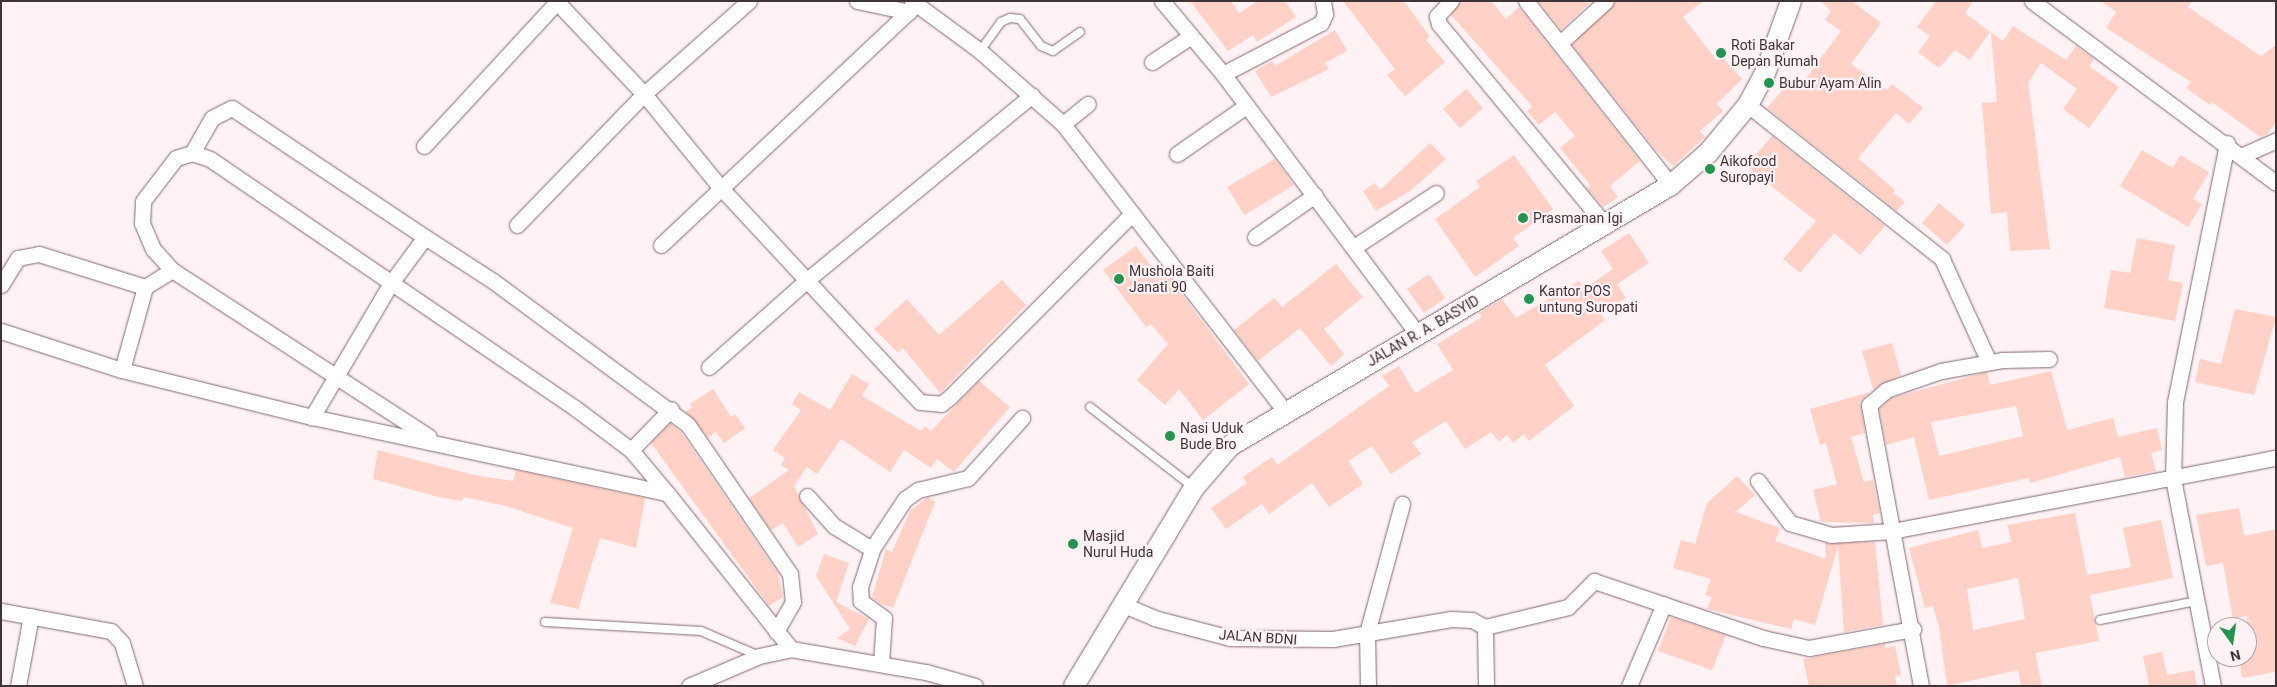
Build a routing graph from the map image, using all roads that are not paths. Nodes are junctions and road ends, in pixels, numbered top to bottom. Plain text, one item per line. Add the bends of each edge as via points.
1 (749, 1) edge
2 (857, 1) edge
3 (1162, 1) edge
4 (1323, 1) edge
5 (1451, 1) edge
6 (1526, 1) edge
7 (1606, 1) edge
8 (1792, 1) edge
9 (2032, 1) edge
10 (557, 2) edge
11 (912, 6) edge
12 (1080, 32) dead end
13 (1191, 36) junction
14 (1560, 43) junction
15 (980, 51) junction
16 (1152, 62) dead end
17 (1223, 74) junction
18 (644, 94) junction
19 (1032, 95) junction
20 (1088, 104) dead end
21 (1748, 105) junction
22 (1246, 106) junction
23 (1063, 124) junction
24 (2276, 140) edge
25 (2227, 143) junction
26 (424, 146) dead end
27 (192, 153) junction
28 (1177, 154) dead end
29 (2243, 154) junction
30 (2276, 183) edge
31 (1671, 185) junction
32 (721, 188) junction
33 (1436, 193) dead end
34 (1315, 195) junction
35 (1131, 215) junction
36 (517, 225) dead end
37 (1606, 226) junction
38 (425, 237) junction
39 (1255, 237) dead end
40 (661, 245) dead end
41 (1354, 247) junction
42 (172, 270) junction
43 (807, 280) junction
44 (391, 283) junction
45 (1, 285) edge
46 (145, 287) junction
47 (1, 331) edge
48 (1418, 335) junction
49 (2049, 359) dead end
50 (1989, 362) junction
51 (709, 367) dead end
52 (122, 370) junction
53 (335, 374) junction
54 (1090, 407) dead end
55 (671, 409) junction
56 (1285, 411) junction
57 (312, 417) junction
58 (1022, 418) dead end
59 (436, 442) junction
60 (631, 450) junction
61 (2276, 458) edge
62 (2173, 479) junction
63 (1758, 481) dead end
64 (1194, 488) junction
65 (667, 492) junction
66 (807, 496) dead end
67 (1402, 504) dead end
68 (1892, 531) junction
69 (872, 549) junction
70 (2199, 601) junction
71 (1664, 604) junction
72 (1124, 605) junction
73 (1, 611) edge
74 (31, 616) junction
75 (2100, 620) dead end
76 (545, 622) dead end
77 (1485, 627) junction
78 (1913, 630) junction
79 (776, 632) junction
80 (1367, 633) junction
81 (791, 649) junction
82 (759, 656) junction
83 (881, 664) junction
84 (710, 681) edge
85 (18, 686) edge
86 (135, 686) edge
87 (689, 686) edge
88 (974, 686) edge
89 (1074, 686) edge
90 (1368, 686) edge
91 (1486, 686) edge
92 (1629, 686) edge
93 (1921, 686) edge
94 (2213, 686) edge

1 - 18 street
2 - 11 street
3 - 13 street
4 - 17 street via 1325,14 1320,22
5 - 37 street via 1437,16 1439,24
6 - 14 street
7 - 14 street
8 - 21 main road, JALAN R. A. BASYID via 1766,71
9 - 25 street via 2155,95
10 - 18 street
10 - 26 street
11 - 15 street
11 - 32 street
12 - 15 lane via 1053,50 1041,46 1020,19 1010,18 1001,22
13 - 16 street
13 - 17 street
14 - 31 street
15 - 19 street
17 - 22 street
18 - 32 street
18 - 36 street
19 - 23 street
19 - 43 street
20 - 23 street
21 - 31 main road, JALAN R. A. BASYID via 1708,154
21 - 50 street via 1942,259 1951,272
22 - 28 street
22 - 34 street
23 - 35 street
24 - 29 street
25 - 29 street
25 - 62 street via 2178,384
27 - 38 street via 212,118 232,108
27 - 42 street via 176,158 143,201 142,223 153,249
27 - 44 street via 210,159
29 - 30 street
31 - 37 main road, JALAN R. A. BASYID
32 - 40 street
32 - 43 street
33 - 41 street
34 - 39 street
34 - 41 street
35 - 43 street via 941,404 930,405 912,395
35 - 56 street
37 - 48 main road, JALAN R. A. BASYID
38 - 44 street
38 - 55 street
41 - 48 street
42 - 46 street
42 - 53 street
43 - 51 street
44 - 53 street
44 - 60 street
45 - 46 street via 18,258 38,254
46 - 52 street
47 - 52 street
48 - 56 main road, JALAN R. A. BASYID
49 - 50 street
50 - 68 street via 1940,371 1897,386 1875,397 1869,406
52 - 57 street
53 - 57 street
53 - 59 street
54 - 64 lane
55 - 60 street
55 - 79 street via 688,425 726,476 790,574 793,602
56 - 64 main road, JALAN R. A. BASYID via 1230,446
57 - 59 street
58 - 69 street via 968,478 918,490 905,499
59 - 65 street
60 - 65 street
61 - 62 street
62 - 68 street
62 - 70 street
63 - 68 street via 1790,523 1808,530 1831,535
64 - 72 main road, JALAN R. A. BASYID
65 - 79 street
66 - 69 street via 834,526
67 - 80 street
68 - 78 street
69 - 83 street via 861,601 884,618
70 - 75 lane
70 - 94 street
71 - 77 street via 1594,582 1556,612
71 - 78 street via 1764,638 1809,648
71 - 92 street
72 - 80 street, JALAN BDNI via 1154,618 1230,638 1293,640
72 - 89 main road, JALAN R. A. BASYID
73 - 74 street
74 - 85 street
74 - 86 street via 111,631 122,643
76 - 82 lane via 700,631
77 - 80 street, JALAN BDNI via 1472,620 1451,619
77 - 91 street
78 - 93 street
79 - 81 street
80 - 90 street
81 - 82 street
81 - 83 street
82 - 84 street
83 - 88 street
84 - 87 street

